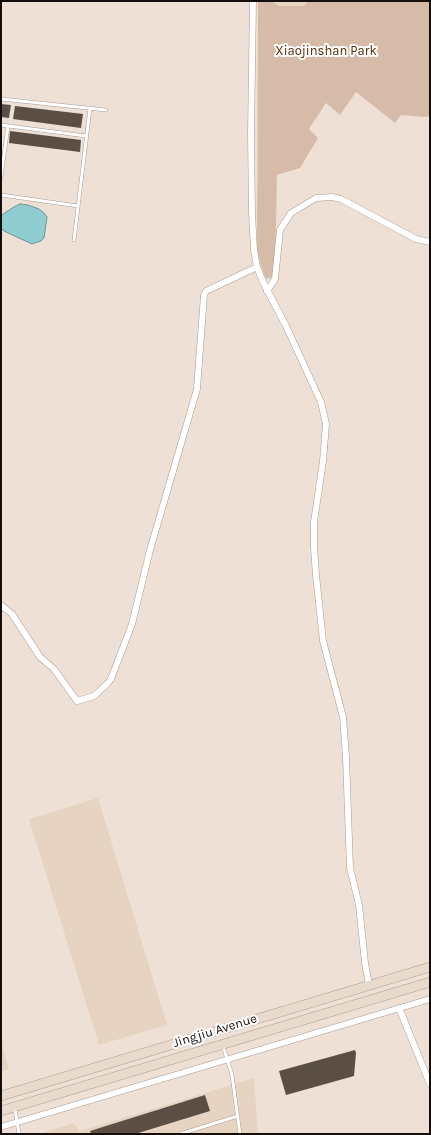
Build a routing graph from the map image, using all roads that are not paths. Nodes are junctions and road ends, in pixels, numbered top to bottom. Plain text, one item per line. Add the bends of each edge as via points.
1 (253, 1) edge
2 (1, 99) edge
3 (90, 108) junction
4 (106, 110) dead end
5 (1, 125) edge
6 (8, 126) junction
7 (86, 136) junction
8 (1, 177) edge
9 (1, 195) edge
10 (78, 206) junction
11 (74, 240) dead end
12 (430, 242) edge
13 (257, 267) junction
14 (267, 291) junction
15 (1, 605) edge
16 (430, 966) edge
17 (430, 982) edge
18 (369, 985) junction
19 (430, 999) edge
20 (399, 1008) junction
21 (223, 1044) junction
22 (228, 1060) junction
23 (430, 1084) edge
24 (1, 1096) edge
25 (15, 1107) junction
26 (1, 1111) edge
27 (238, 1116) junction
28 (17, 1123) junction
29 (1, 1128) edge
30 (19, 1134) edge
31 (180, 1134) edge
32 (240, 1134) edge

1 - 13 street via 252,214
2 - 3 lane
3 - 4 lane
3 - 7 lane
5 - 6 lane
6 - 7 lane
6 - 8 lane
7 - 10 lane
9 - 10 lane
10 - 11 lane
12 - 14 street via 416,239 341,199 316,198 291,213 280,230 275,279
13 - 14 street
13 - 15 street via 206,291 204,295 197,389 150,550 132,624 111,679 94,696 77,701 54,669 40,657 12,614
14 - 18 street via 321,402 326,424 314,522 316,575 324,641 343,717 350,868 359,905
16 - 18 street, Jingjiu Avenue
17 - 21 street, Jingjiu Avenue
18 - 24 street, Jingjiu Avenue
19 - 20 street
20 - 22 street
20 - 23 street
21 - 22 lane
21 - 25 street, Jingjiu Avenue
22 - 27 lane
22 - 28 street
25 - 26 street, Jingjiu Avenue
25 - 28 lane
27 - 31 lane
27 - 32 lane
28 - 29 street
28 - 30 lane

